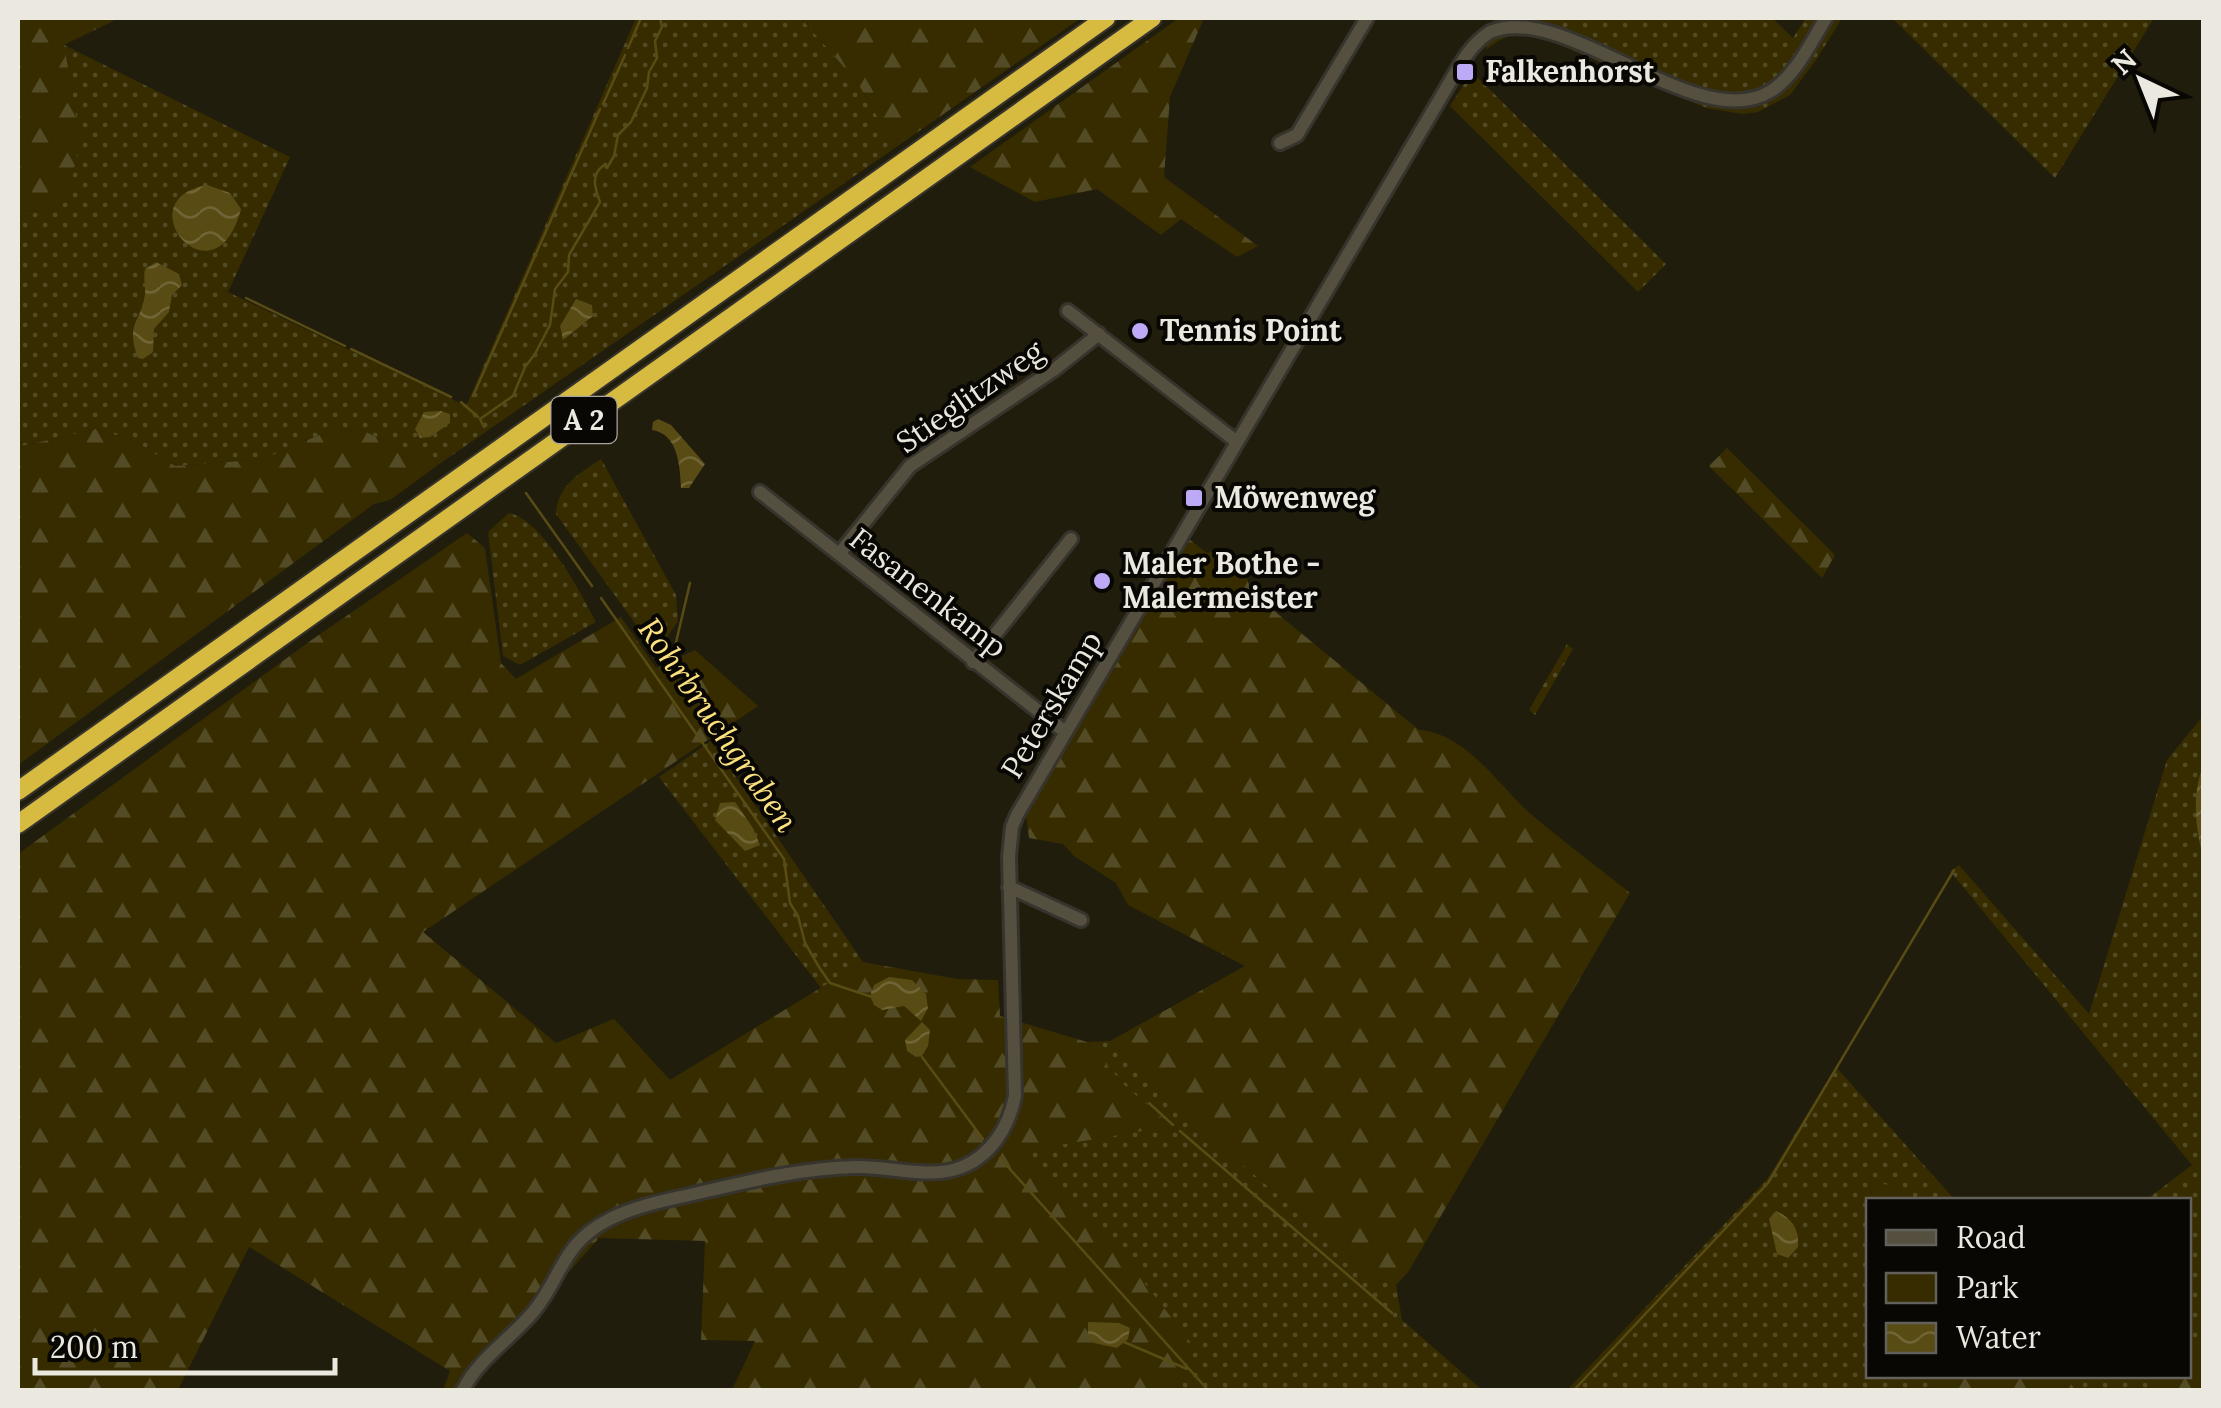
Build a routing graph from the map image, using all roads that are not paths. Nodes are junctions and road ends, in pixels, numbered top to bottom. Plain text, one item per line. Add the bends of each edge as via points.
1 (1106, 18) edge
2 (1152, 18) edge
3 (1367, 18) edge
4 (1826, 18) edge
5 (1492, 24) edge
6 (1280, 143) dead end
7 (1068, 311) dead end
8 (1099, 334) junction
9 (1237, 442) junction
10 (760, 492) dead end
11 (1071, 539) dead end
12 (839, 554) junction
13 (974, 662) junction
14 (1065, 732) junction
15 (18, 792) edge
16 (18, 824) edge
17 (1009, 887) junction
18 (1080, 920) dead end
19 (463, 1390) edge

1 - 15 highway, A 2
2 - 16 highway, A 2
3 - 6 street via 1296,134
4 - 5 street, Peterskamp via 1780,84 1741,100 1688,86 1544,25
5 - 9 street, Peterskamp via 1460,65
7 - 8 street
8 - 9 street
8 - 12 street, Stieglitzweg via 910,466
9 - 14 street, Peterskamp
10 - 12 street, Fasanenkamp
11 - 13 street
12 - 13 street, Fasanenkamp
13 - 14 street, Fasanenkamp
14 - 17 street, Peterskamp via 1012,827
17 - 18 street
17 - 19 street, Peterskamp via 1014,1096 1006,1126 982,1154 942,1172 856,1167 799,1173 614,1216 568,1253 534,1310

